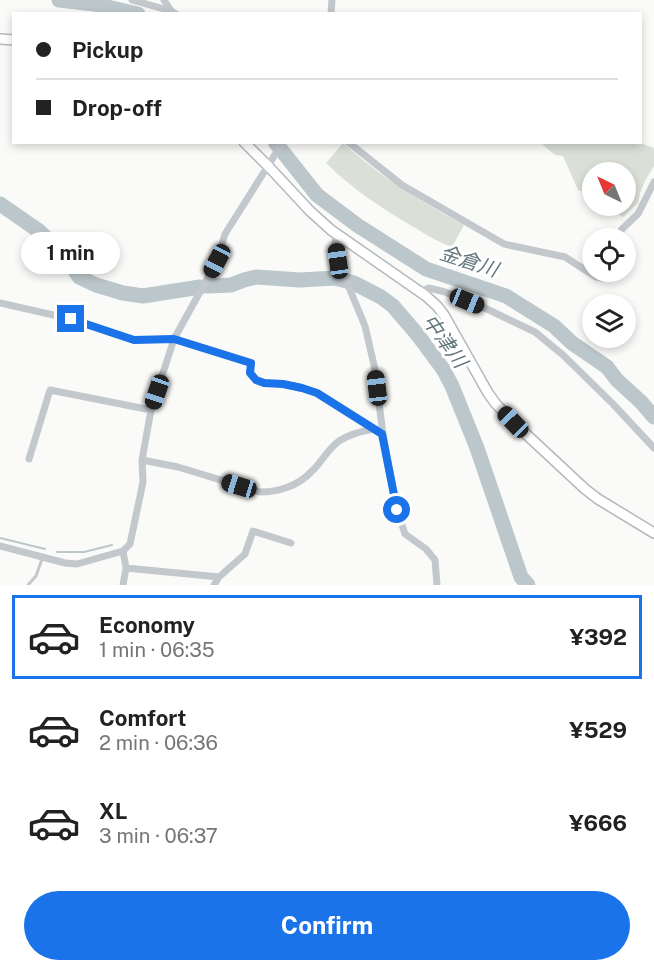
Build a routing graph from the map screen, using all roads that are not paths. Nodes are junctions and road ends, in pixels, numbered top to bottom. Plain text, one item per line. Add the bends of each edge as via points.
1 (132, 0) edge
2 (164, 0) edge
3 (174, 12) edge
4 (246, 144) edge
5 (282, 144) edge
6 (351, 144) edge
7 (271, 164) junction
8 (654, 182) edge
9 (624, 228) edge
10 (336, 234) junction
11 (582, 268) edge
12 (420, 292) junction
13 (0, 303) edge
14 (174, 339) junction
15 (151, 410) junction
16 (374, 429) junction
17 (382, 434) junction
18 (654, 448) edge
19 (28, 459) dead end
20 (142, 460) junction
21 (654, 533) edge
22 (291, 543) dead end
23 (0, 546) edge
24 (123, 551) junction
25 (43, 557) junction
26 (126, 568) junction
27 (219, 577) junction
28 (28, 585) edge
29 (123, 585) edge
30 (214, 585) edge
31 (437, 585) edge

1 - 3 street
2 - 3 street
4 - 7 street
5 - 7 street
6 - 11 street via 402,185 504,244 565,256
7 - 10 street via 304,205
7 - 14 street via 225,234 217,261
8 - 9 street via 638,214
10 - 12 street
10 - 17 street via 338,261 365,326 374,365
12 - 18 street via 429,288 445,292 535,332 563,355
12 - 21 street via 444,315 488,393 513,422 585,489
13 - 14 street via 71,319 134,340
14 - 15 street
14 - 16 street via 251,363 250,373 256,380 317,393
15 - 19 street via 50,390
15 - 20 street
16 - 17 street
16 - 20 street via 340,440 311,473 271,492
17 - 31 street via 405,534 435,560
20 - 24 street via 143,482 130,544
22 - 27 street via 254,531 244,554
23 - 25 street
24 - 25 street via 77,564
24 - 26 street
25 - 28 lane
26 - 27 street
26 - 29 street
27 - 30 street

